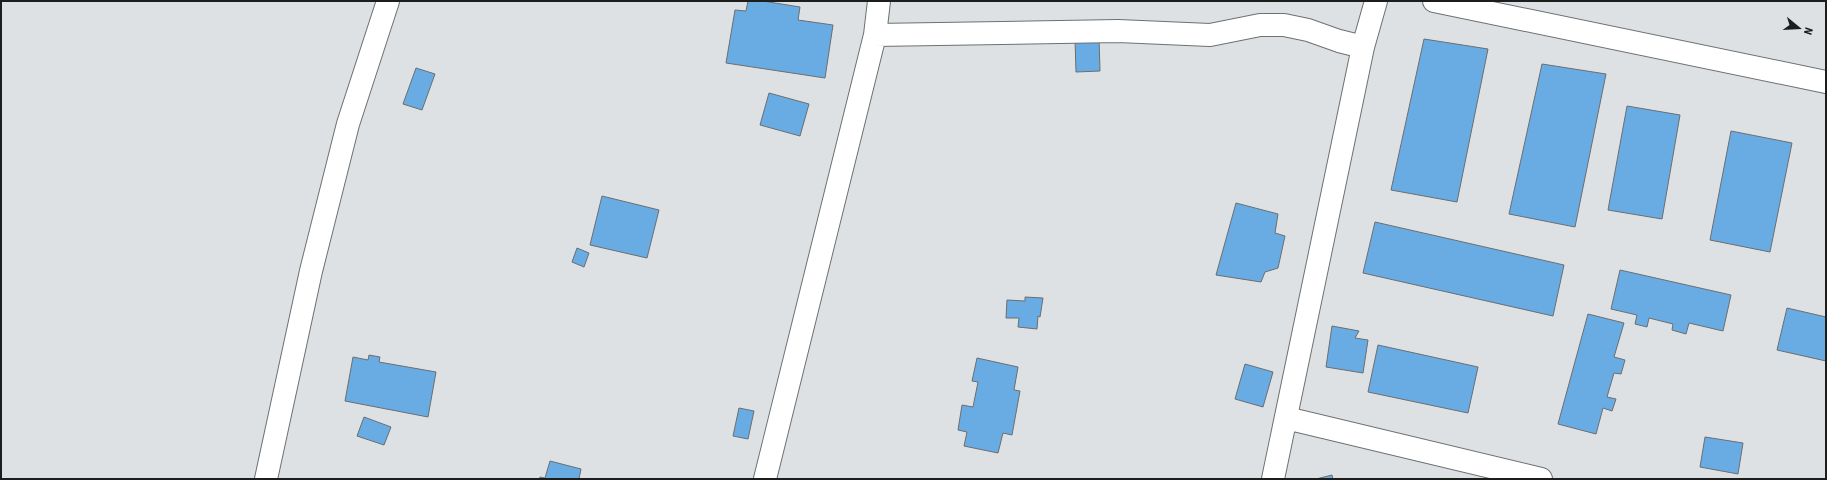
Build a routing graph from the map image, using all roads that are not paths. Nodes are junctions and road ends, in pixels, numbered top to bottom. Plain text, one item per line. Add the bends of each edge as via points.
1 (388, 1) edge
2 (879, 1) edge
3 (1376, 1) edge
4 (1434, 1) edge
5 (875, 35) junction
6 (1364, 47) junction
7 (1826, 82) edge
8 (1286, 418) junction
9 (266, 479) edge
10 (765, 479) edge
11 (1273, 479) edge
12 (1541, 479) edge

1 - 9 street via 348,124 311,271
2 - 5 street
3 - 6 street
4 - 7 street
5 - 6 street via 1111,31 1210,35 1260,25 1284,25
5 - 10 street
6 - 8 street
8 - 11 street
8 - 12 street

